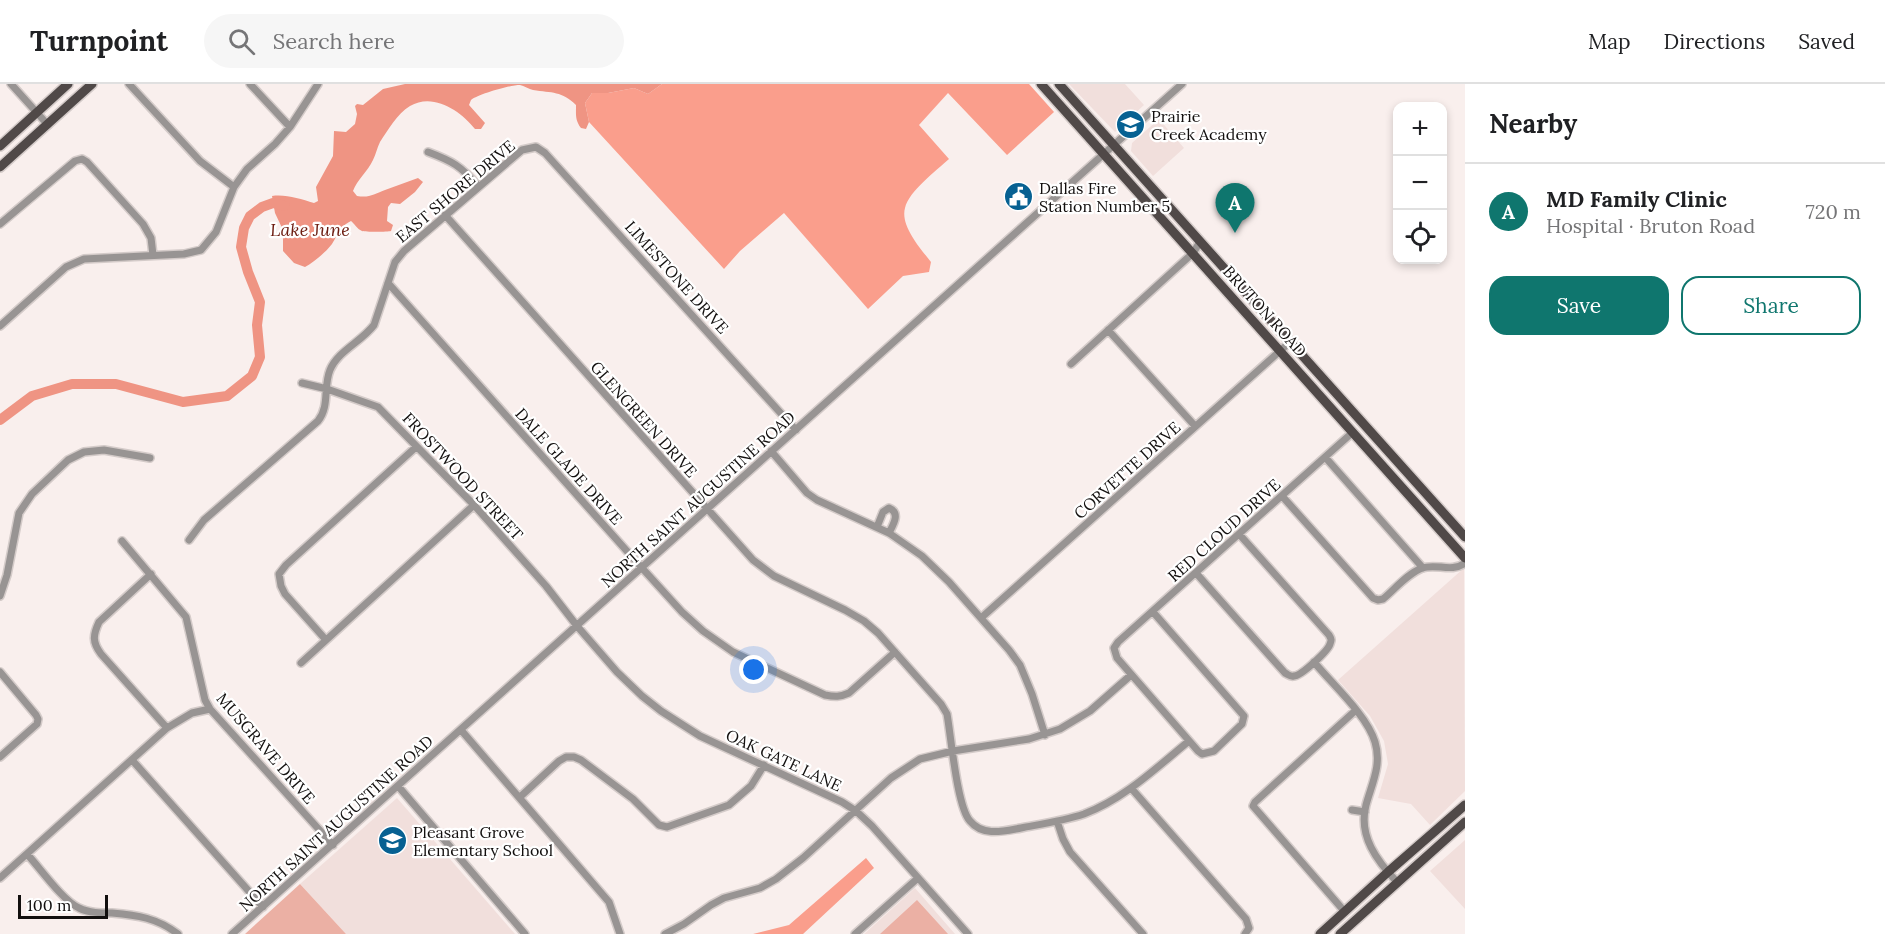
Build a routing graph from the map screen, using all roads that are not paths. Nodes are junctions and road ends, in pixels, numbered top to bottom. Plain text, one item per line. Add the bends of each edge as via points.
1 (11, 84) edge
2 (68, 84) edge
3 (92, 84) edge
4 (129, 84) edge
5 (249, 84) edge
6 (318, 84) edge
7 (1041, 84) edge
8 (1059, 84) edge
9 (1182, 84) edge
10 (37, 112) junction
11 (48, 125) junction
12 (290, 127) junction
13 (1114, 145) junction
14 (0, 146) edge
15 (536, 147) joint
16 (428, 152) dead end
17 (1105, 153) junction
18 (0, 167) edge
19 (478, 186) junction
20 (234, 187) junction
21 (445, 215) junction
22 (0, 224) edge
23 (1200, 242) junction
24 (1193, 253) junction
25 (153, 255) junction
26 (388, 283) junction
27 (0, 327) edge
28 (1108, 330) junction
29 (1290, 342) junction
30 (1280, 350) junction
31 (1071, 364) dead end
32 (302, 383) dead end
33 (327, 389) junction
34 (1343, 401) junction
35 (1334, 410) junction
36 (1362, 423) junction
37 (1195, 426) junction
38 (796, 430) junction
39 (1353, 432) junction
40 (416, 447) junction
41 (771, 451) junction
42 (1325, 457) junction
43 (150, 458) dead end
44 (1414, 480) junction
45 (1404, 490) junction
46 (1282, 496) junction
47 (474, 505) junction
48 (706, 509) junction
49 (877, 527) junction
50 (889, 533) junction
51 (1239, 534) junction
52 (1465, 537) edge
53 (189, 540) dead end
54 (122, 541) dead end
55 (1465, 558) edge
56 (1465, 563) edge
57 (642, 568) junction
58 (1423, 568) junction
59 (1196, 573) junction
60 (150, 574) junction
61 (0, 596) edge
62 (1153, 612) junction
63 (981, 618) junction
64 (577, 626) junction
65 (326, 640) junction
66 (895, 652) junction
67 (1314, 662) junction
68 (301, 663) dead end
69 (0, 672) edge
70 (1131, 675) junction
71 (210, 709) junction
72 (1356, 710) junction
73 (167, 728) junction
74 (461, 730) junction
75 (1045, 735) junction
76 (1189, 741) junction
77 (953, 751) junction
78 (0, 757) edge
79 (132, 760) junction
80 (764, 765) junction
81 (398, 786) junction
82 (1131, 789) junction
83 (520, 797) junction
84 (1465, 805) edge
85 (1352, 810) dead end
86 (856, 811) junction
87 (1365, 812) junction
88 (1057, 821) junction
89 (1465, 822) edge
90 (333, 844) junction
91 (27, 854) junction
92 (1388, 872) junction
93 (0, 878) edge
94 (918, 878) junction
95 (1397, 882) junction
96 (263, 907) junction
97 (1345, 912) junction
98 (178, 934) edge
99 (232, 934) edge
100 (525, 934) edge
101 (620, 934) edge
102 (666, 934) edge
103 (855, 934) edge
104 (968, 934) edge
105 (1143, 934) edge
106 (1245, 934) edge
107 (1320, 934) edge
108 (1340, 934) edge

1 - 10 street
2 - 10 main road
3 - 11 main road
4 - 20 street via 200,161
5 - 12 street
6 - 12 street
7 - 17 main road, BRUTON ROAD
8 - 13 main road, BRUTON ROAD
9 - 13 street, NORTH SAINT AUGUSTINE ROAD
10 - 11 street
10 - 14 main road
11 - 18 main road
12 - 20 street
13 - 17 street, NORTH SAINT AUGUSTINE ROAD
13 - 23 main road, BRUTON ROAD
15 - 19 street, EAST SHORE DRIVE via 522,150
15 - 38 street, LIMESTONE DRIVE
16 - 19 street via 452,161
17 - 24 main road, BRUTON ROAD
17 - 38 street, NORTH SAINT AUGUSTINE ROAD
19 - 21 street, EAST SHORE DRIVE
20 - 25 street via 216,232 201,250
21 - 26 street, EAST SHORE DRIVE via 404,251 395,262
21 - 48 street, GLENGREEN DRIVE
22 - 25 street via 82,159 143,224
23 - 24 street
23 - 29 main road, BRUTON ROAD
24 - 28 street
24 - 30 main road, BRUTON ROAD
25 - 27 street via 84,258 66,267
26 - 33 street, EAST SHORE DRIVE via 374,326 336,360 329,371
26 - 57 street, DALE GLADE DRIVE
28 - 31 street
28 - 37 street
29 - 30 street, CORVETTE DRIVE
29 - 34 main road, BRUTON ROAD
30 - 35 main road, BRUTON ROAD
30 - 37 street, CORVETTE DRIVE
32 - 33 street, FROSTWOOD STREET
33 - 40 street, FROSTWOOD STREET via 378,407
33 - 53 street, EAST SHORE DRIVE via 318,421 204,520
34 - 35 main road
34 - 36 main road, BRUTON ROAD
35 - 39 main road, BRUTON ROAD
36 - 39 main road
36 - 44 main road, BRUTON ROAD
37 - 63 street, CORVETTE DRIVE
38 - 41 street, NORTH SAINT AUGUSTINE ROAD
39 - 42 street, RED CLOUD DRIVE
39 - 45 main road, BRUTON ROAD
40 - 47 street, FROSTWOOD STREET
40 - 65 street via 279,574 285,594
41 - 48 street, NORTH SAINT AUGUSTINE ROAD
41 - 49 street via 807,493
42 - 46 street, RED CLOUD DRIVE
42 - 58 street
43 - 61 street via 104,450 84,452 68,460 32,494 19,513
44 - 45 main road
44 - 52 main road, BRUTON ROAD
45 - 55 main road, BRUTON ROAD
46 - 51 street, RED CLOUD DRIVE
46 - 58 street via 1373,598 1383,599
47 - 64 street, FROSTWOOD STREET
47 - 65 street
48 - 57 street, NORTH SAINT AUGUSTINE ROAD
48 - 66 street, GLENGREEN DRIVE via 738,546 774,576 845,609 878,633
49 - 50 street
49 - 50 street via 883,512 890,508 896,518
50 - 63 street via 933,566
51 - 59 street, RED CLOUD DRIVE
51 - 67 street via 1329,635 1330,645
54 - 60 street, MUSGRAVE DRIVE
56 - 58 street via 1454,568
57 - 64 street, NORTH SAINT AUGUSTINE ROAD
57 - 66 street, DALE GLADE DRIVE via 703,632 733,652 825,695 841,697 849,693
59 - 62 street, RED CLOUD DRIVE
59 - 67 street via 1286,673 1298,676
60 - 71 street, MUSGRAVE DRIVE via 186,616
60 - 73 street via 99,622 93,640
62 - 70 street, RED CLOUD DRIVE via 1114,648
62 - 76 street via 1244,716 1242,724 1214,752 1202,754
63 - 75 street via 1020,665
64 - 74 street, NORTH SAINT AUGUSTINE ROAD
64 - 80 street, OAK GATE LANE via 616,672 661,711 700,736
65 - 68 street
66 - 77 street, GLENGREEN DRIVE via 947,714
67 - 72 street
69 - 78 street via 38,719
70 - 75 street via 1090,711
70 - 76 street
71 - 73 street via 192,712
71 - 90 street, MUSGRAVE DRIVE
72 - 87 street via 1369,727 1377,752 1377,773
72 - 97 street via 1253,806
73 - 79 street
74 - 81 street, NORTH SAINT AUGUSTINE ROAD
74 - 83 street
75 - 77 street
76 - 82 street, GLENGREEN DRIVE
77 - 86 street via 907,766
77 - 88 street, GLENGREEN DRIVE via 964,812 980,830 996,833
79 - 91 street
79 - 96 street
80 - 83 street via 752,786 729,805 667,827 659,825 620,788 574,757 559,761
80 - 86 street, OAK GATE LANE via 823,791
81 - 90 street, NORTH SAINT AUGUSTINE ROAD
81 - 100 street
82 - 88 street, GLENGREEN DRIVE via 1093,810
82 - 106 street via 1246,919 1249,928
83 - 101 street via 609,902
84 - 92 main road
85 - 87 street
86 - 94 street, OAK GATE LANE
86 - 102 street via 776,879 724,898
87 - 92 street via 1367,840
88 - 105 street via 1070,852
89 - 95 main road
90 - 96 street, NORTH SAINT AUGUSTINE ROAD
91 - 93 street
91 - 98 street via 78,908 154,920
92 - 95 street
92 - 97 main road
94 - 103 street
94 - 104 street, OAK GATE LANE
95 - 108 main road
96 - 99 street, NORTH SAINT AUGUSTINE ROAD
97 - 107 main road

